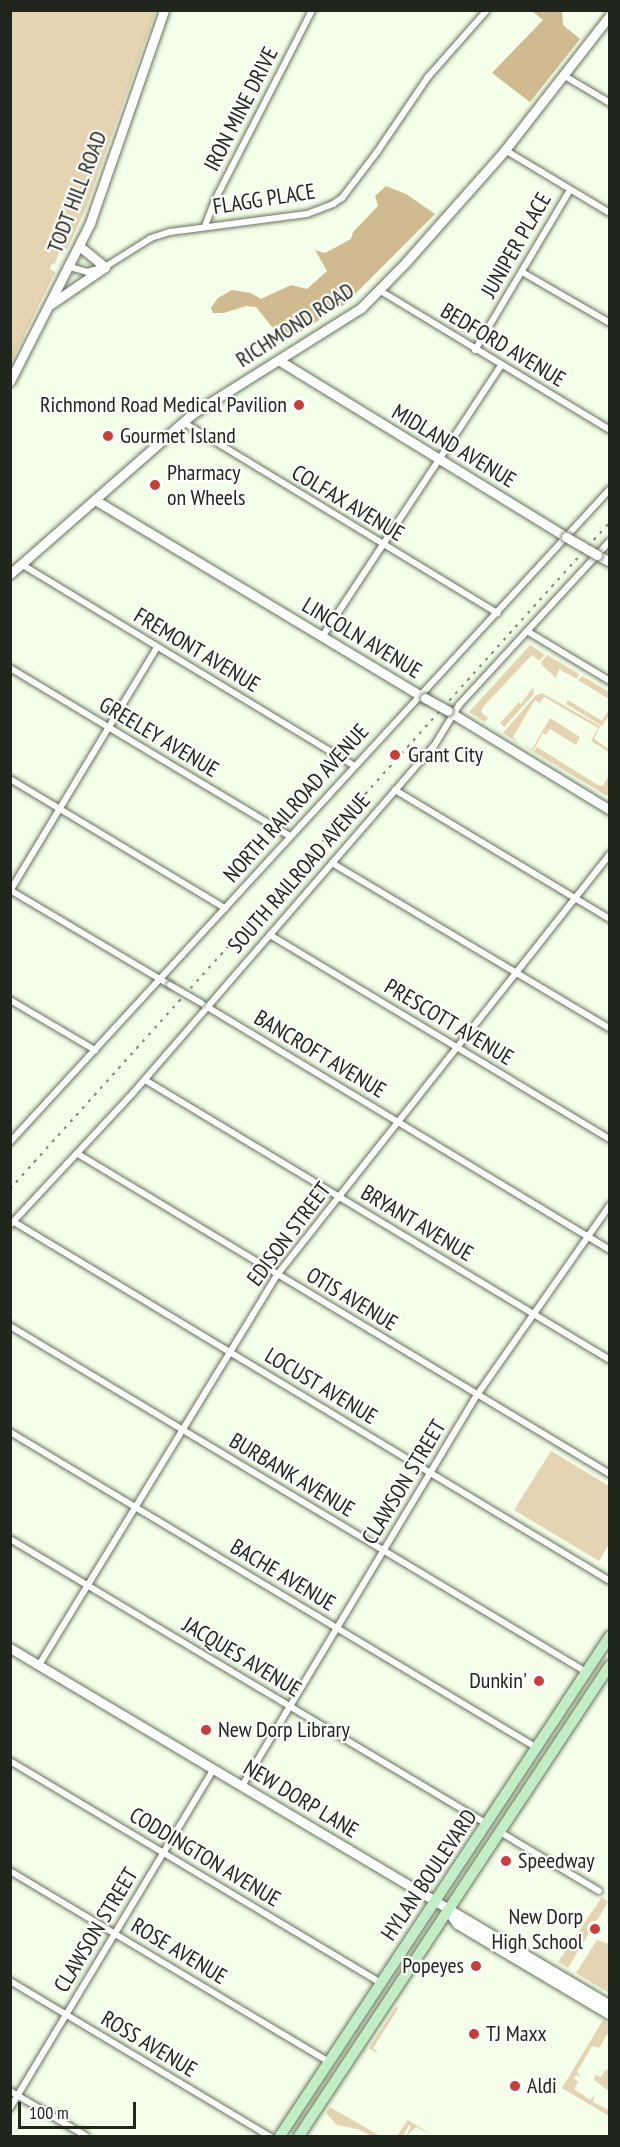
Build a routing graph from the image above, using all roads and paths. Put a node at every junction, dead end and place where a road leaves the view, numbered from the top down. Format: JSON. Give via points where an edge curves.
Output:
{"nodes":[{"id":1,"x":164,"y":10,"type":"edge"},
{"id":2,"x":312,"y":10,"type":"edge"},
{"id":3,"x":487,"y":10,"type":"edge"},
{"id":4,"x":609,"y":15,"type":"edge"},
{"id":5,"x":563,"y":75,"type":"junction"},
{"id":6,"x":609,"y":103,"type":"edge"},
{"id":7,"x":506,"y":150,"type":"junction"},
{"id":8,"x":570,"y":189,"type":"junction"},
{"id":9,"x":609,"y":213,"type":"edge"},
{"id":10,"x":205,"y":226,"type":"junction"},
{"id":11,"x":80,"y":247,"type":"junction"},
{"id":12,"x":70,"y":267,"type":"junction"},
{"id":13,"x":105,"y":267,"type":"junction"},
{"id":14,"x":522,"y":272,"type":"junction"},
{"id":15,"x":379,"y":290,"type":"junction"},
{"id":16,"x":50,"y":305,"type":"junction"},
{"id":17,"x":609,"y":323,"type":"edge"},
{"id":18,"x":475,"y":350,"type":"junction"},
{"id":19,"x":280,"y":361,"type":"junction"},
{"id":20,"x":501,"y":366,"type":"junction"},
{"id":21,"x":10,"y":381,"type":"edge"},
{"id":22,"x":183,"y":422,"type":"junction"},
{"id":23,"x":609,"y":430,"type":"edge"},
{"id":24,"x":439,"y":459,"type":"junction"},
{"id":25,"x":609,"y":489,"type":"edge"},
{"id":26,"x":95,"y":500,"type":"junction"},
{"id":27,"x":566,"y":537,"type":"junction"},
{"id":28,"x":609,"y":541,"type":"edge"},
{"id":29,"x":383,"y":545,"type":"junction"},
{"id":30,"x":597,"y":555,"type":"junction"},
{"id":31,"x":609,"y":562,"type":"edge"},
{"id":32,"x":21,"y":564,"type":"junction"},
{"id":33,"x":10,"y":574,"type":"edge"},
{"id":34,"x":497,"y":613,"type":"junction"},
{"id":35,"x":527,"y":631,"type":"junction"},
{"id":36,"x":322,"y":636,"type":"junction"},
{"id":37,"x":157,"y":647,"type":"junction"},
{"id":38,"x":10,"y":668,"type":"edge"},
{"id":39,"x":609,"y":681,"type":"edge"},
{"id":40,"x":422,"y":696,"type":"junction"},
{"id":41,"x":450,"y":713,"type":"junction"},
{"id":42,"x":108,"y":728,"type":"junction"},
{"id":43,"x":354,"y":766,"type":"junction"},
{"id":44,"x":10,"y":779,"type":"edge"},
{"id":45,"x":395,"y":790,"type":"junction"},
{"id":46,"x":60,"y":809,"type":"junction"},
{"id":47,"x":609,"y":810,"type":"edge"},
{"id":48,"x":290,"y":836,"type":"junction"},
{"id":49,"x":609,"y":854,"type":"edge"},
{"id":50,"x":332,"y":862,"type":"junction"},
{"id":51,"x":11,"y":890,"type":"edge"},
{"id":52,"x":574,"y":898,"type":"junction"},
{"id":53,"x":225,"y":908,"type":"junction"},
{"id":54,"x":609,"y":919,"type":"edge"},
{"id":55,"x":270,"y":934,"type":"junction"},
{"id":56,"x":515,"y":973,"type":"junction"},
{"id":57,"x":160,"y":979,"type":"junction"},
{"id":58,"x":10,"y":1000,"type":"edge"},
{"id":59,"x":204,"y":1005,"type":"junction"},
{"id":60,"x":609,"y":1029,"type":"edge"},
{"id":61,"x":456,"y":1048,"type":"junction"},
{"id":62,"x":95,"y":1050,"type":"junction"},
{"id":63,"x":144,"y":1080,"type":"junction"},
{"id":64,"x":398,"y":1122,"type":"junction"},
{"id":65,"x":609,"y":1139,"type":"edge"},
{"id":66,"x":10,"y":1142,"type":"edge"},
{"id":67,"x":78,"y":1154,"type":"junction"},
{"id":68,"x":339,"y":1197,"type":"junction"},
{"id":69,"x":609,"y":1205,"type":"edge"},
{"id":70,"x":12,"y":1224,"type":"edge"},
{"id":71,"x":587,"y":1236,"type":"junction"},
{"id":72,"x":609,"y":1250,"type":"edge"},
{"id":73,"x":276,"y":1275,"type":"junction"},
{"id":74,"x":533,"y":1314,"type":"junction"},
{"id":75,"x":10,"y":1326,"type":"edge"},
{"id":76,"x":228,"y":1352,"type":"junction"},
{"id":77,"x":609,"y":1360,"type":"edge"},
{"id":78,"x":477,"y":1395,"type":"junction"},
{"id":79,"x":181,"y":1430,"type":"junction"},
{"id":80,"x":10,"y":1432,"type":"edge"},
{"id":81,"x":431,"y":1473,"type":"junction"},
{"id":82,"x":609,"y":1474,"type":"edge"},
{"id":83,"x":135,"y":1507,"type":"junction"},
{"id":84,"x":10,"y":1539,"type":"edge"},
{"id":85,"x":384,"y":1551,"type":"junction"},
{"id":86,"x":609,"y":1581,"type":"edge"},
{"id":87,"x":88,"y":1585,"type":"junction"},
{"id":88,"x":337,"y":1629,"type":"junction"},
{"id":89,"x":609,"y":1636,"type":"edge"},
{"id":90,"x":10,"y":1648,"type":"edge"},
{"id":91,"x":39,"y":1665,"type":"junction"},
{"id":92,"x":609,"y":1665,"type":"edge"},
{"id":93,"x":586,"y":1672,"type":"junction"},
{"id":94,"x":599,"y":1680,"type":"junction"},
{"id":95,"x":290,"y":1706,"type":"junction"},
{"id":96,"x":538,"y":1748,"type":"junction"},
{"id":97,"x":10,"y":1761,"type":"edge"},
{"id":98,"x":213,"y":1770,"type":"junction"},
{"id":99,"x":242,"y":1786,"type":"junction"},
{"id":100,"x":487,"y":1824,"type":"junction"},
{"id":101,"x":500,"y":1832,"type":"junction"},
{"id":102,"x":164,"y":1853,"type":"junction"},
{"id":103,"x":10,"y":1871,"type":"edge"},
{"id":104,"x":599,"y":1891,"type":"dead end"},
{"id":105,"x":434,"y":1902,"type":"junction"},
{"id":106,"x":448,"y":1911,"type":"junction"},
{"id":107,"x":115,"y":1934,"type":"junction"},
{"id":108,"x":10,"y":1982,"type":"edge"},
{"id":109,"x":381,"y":1983,"type":"junction"},
{"id":110,"x":609,"y":2005,"type":"edge"},
{"id":111,"x":66,"y":2015,"type":"junction"},
{"id":112,"x":609,"y":2015,"type":"edge"},
{"id":113,"x":329,"y":2062,"type":"junction"},
{"id":114,"x":10,"y":2091,"type":"edge"},
{"id":115,"x":18,"y":2096,"type":"junction"},
{"id":116,"x":10,"y":2108,"type":"edge"},
{"id":117,"x":86,"y":2136,"type":"edge"},
{"id":118,"x":269,"y":2136,"type":"edge"},
{"id":119,"x":280,"y":2136,"type":"edge"},
{"id":120,"x":299,"y":2136,"type":"edge"}],
"edges":[{"from":1,"to":11,"type":"street","name":"TODT HILL ROAD"},
{"from":2,"to":10,"type":"street","name":"IRON MINE DRIVE"},
{"from":3,"to":10,"type":"street","name":"FLAGG PLACE","via":[[428,77],[342,198],[308,214]]},
{"from":4,"to":5,"type":"street","name":"RICHMOND ROAD"},
{"from":5,"to":6,"type":"street"},
{"from":5,"to":7,"type":"street","name":"RICHMOND ROAD"},
{"from":7,"to":8,"type":"street"},
{"from":7,"to":15,"type":"street","name":"RICHMOND ROAD"},
{"from":8,"to":9,"type":"street"},
{"from":8,"to":14,"type":"street","name":"JUNIPER PLACE"},
{"from":10,"to":13,"type":"street","name":"FLAGG PLACE","via":[[160,234]]},
{"from":11,"to":12,"type":"street","name":"TODT HILL ROAD"},
{"from":11,"to":13,"type":"street"},
{"from":12,"to":13,"type":"street","name":"FLAGG PLACE","via":[[87,272]]},
{"from":12,"to":16,"type":"street","name":"TODT HILL ROAD"},
{"from":13,"to":16,"type":"street"},
{"from":14,"to":17,"type":"street"},
{"from":14,"to":18,"type":"street","name":"JUNIPER PLACE"},
{"from":15,"to":18,"type":"street","name":"BEDFORD AVENUE"},
{"from":15,"to":19,"type":"street","name":"RICHMOND ROAD","via":[[353,315]]},
{"from":16,"to":21,"type":"street","name":"TODT HILL ROAD"},
{"from":18,"to":20,"type":"street","name":"BEDFORD AVENUE"},
{"from":19,"to":22,"type":"street","name":"RICHMOND ROAD"},
{"from":19,"to":24,"type":"street","name":"MIDLAND AVENUE"},
{"from":20,"to":23,"type":"street","name":"BEDFORD AVENUE"},
{"from":20,"to":24,"type":"street"},
{"from":22,"to":26,"type":"street","name":"RICHMOND ROAD"},
{"from":22,"to":29,"type":"street","name":"COLFAX AVENUE"},
{"from":24,"to":27,"type":"street","name":"MIDLAND AVENUE"},
{"from":24,"to":29,"type":"street"},
{"from":25,"to":27,"type":"street","name":"NORTH RAILROAD AVENUE"},
{"from":26,"to":32,"type":"street","name":"RICHMOND ROAD"},
{"from":26,"to":36,"type":"street","name":"LINCOLN AVENUE"},
{"from":27,"to":30,"type":"street","name":"MIDLAND AVENUE","bridge":true},
{"from":27,"to":34,"type":"street","name":"NORTH RAILROAD AVENUE"},
{"from":28,"to":30,"type":"street","name":"SOUTH RAILROAD AVENUE"},
{"from":29,"to":34,"type":"street","name":"COLFAX AVENUE"},
{"from":29,"to":36,"type":"street"},
{"from":30,"to":31,"type":"street","name":"MIDLAND AVENUE"},
{"from":30,"to":35,"type":"street","name":"SOUTH RAILROAD AVENUE"},
{"from":32,"to":33,"type":"street","name":"RICHMOND ROAD"},
{"from":32,"to":37,"type":"street","name":"FREMONT AVENUE"},
{"from":34,"to":40,"type":"street","name":"NORTH RAILROAD AVENUE"},
{"from":35,"to":39,"type":"street"},
{"from":35,"to":41,"type":"street","name":"SOUTH RAILROAD AVENUE"},
{"from":36,"to":40,"type":"street","name":"LINCOLN AVENUE"},
{"from":37,"to":42,"type":"street"},
{"from":37,"to":43,"type":"street","name":"FREMONT AVENUE"},
{"from":38,"to":42,"type":"street","name":"GREELEY AVENUE"},
{"from":40,"to":41,"type":"street","name":"LINCOLN AVENUE","bridge":true},
{"from":40,"to":43,"type":"street","name":"NORTH RAILROAD AVENUE"},
{"from":41,"to":45,"type":"street","name":"SOUTH RAILROAD AVENUE","via":[[434,746]]},
{"from":41,"to":47,"type":"street","name":"LINCOLN AVENUE"},
{"from":42,"to":46,"type":"street"},
{"from":42,"to":48,"type":"street","name":"GREELEY AVENUE"},
{"from":43,"to":48,"type":"street","name":"NORTH RAILROAD AVENUE"},
{"from":44,"to":46,"type":"street"},
{"from":45,"to":50,"type":"street","name":"SOUTH RAILROAD AVENUE"},
{"from":45,"to":52,"type":"street"},
{"from":46,"to":51,"type":"street"},
{"from":46,"to":53,"type":"street"},
{"from":48,"to":53,"type":"street","name":"NORTH RAILROAD AVENUE"},
{"from":49,"to":52,"type":"street","name":"EDISON STREET"},
{"from":50,"to":55,"type":"street","name":"SOUTH RAILROAD AVENUE"},
{"from":50,"to":56,"type":"street"},
{"from":51,"to":57,"type":"street","name":"BANCROFT AVENUE"},
{"from":52,"to":54,"type":"street"},
{"from":52,"to":56,"type":"street","name":"EDISON STREET"},
{"from":53,"to":57,"type":"street","name":"NORTH RAILROAD AVENUE"},
{"from":55,"to":59,"type":"street","name":"SOUTH RAILROAD AVENUE"},
{"from":55,"to":61,"type":"street","name":"PRESCOTT AVENUE"},
{"from":56,"to":60,"type":"street"},
{"from":56,"to":61,"type":"street","name":"EDISON STREET"},
{"from":57,"to":59,"type":"street","name":"BANCROFT AVENUE","bridge":true},
{"from":57,"to":62,"type":"street","name":"NORTH RAILROAD AVENUE"},
{"from":58,"to":62,"type":"street"},
{"from":59,"to":63,"type":"street","name":"SOUTH RAILROAD AVENUE"},
{"from":59,"to":64,"type":"street","name":"BANCROFT AVENUE"},
{"from":61,"to":64,"type":"street","name":"EDISON STREET"},
{"from":61,"to":65,"type":"street","name":"PRESCOTT AVENUE"},
{"from":62,"to":66,"type":"street","name":"NORTH RAILROAD AVENUE"},
{"from":63,"to":67,"type":"street","name":"SOUTH RAILROAD AVENUE"},
{"from":63,"to":68,"type":"street","name":"BRYANT AVENUE"},
{"from":64,"to":68,"type":"street","name":"EDISON STREET"},
{"from":64,"to":71,"type":"street","name":"BANCROFT AVENUE"},
{"from":67,"to":70,"type":"street","name":"SOUTH RAILROAD AVENUE"},
{"from":67,"to":73,"type":"street","name":"OTIS AVENUE"},
{"from":68,"to":73,"type":"street","name":"EDISON STREET"},
{"from":68,"to":74,"type":"street","name":"BRYANT AVENUE"},
{"from":69,"to":71,"type":"street","name":"CLAWSON STREET"},
{"from":70,"to":76,"type":"street","name":"LOCUST AVENUE"},
{"from":71,"to":72,"type":"street","name":"BANCROFT AVENUE"},
{"from":71,"to":74,"type":"street","name":"CLAWSON STREET"},
{"from":73,"to":76,"type":"street","name":"EDISON STREET"},
{"from":73,"to":78,"type":"street","name":"OTIS AVENUE"},
{"from":74,"to":77,"type":"street","name":"BRYANT AVENUE"},
{"from":74,"to":78,"type":"street","name":"CLAWSON STREET"},
{"from":75,"to":79,"type":"street","name":"BURBANK AVENUE"},
{"from":76,"to":79,"type":"street","name":"EDISON STREET"},
{"from":76,"to":81,"type":"street","name":"LOCUST AVENUE"},
{"from":78,"to":81,"type":"street","name":"CLAWSON STREET"},
{"from":78,"to":82,"type":"street","name":"OTIS AVENUE"},
{"from":79,"to":83,"type":"street","name":"EDISON STREET"},
{"from":79,"to":85,"type":"street","name":"BURBANK AVENUE"},
{"from":80,"to":83,"type":"street","name":"BACHE AVENUE"},
{"from":81,"to":85,"type":"street","name":"CLAWSON STREET"},
{"from":81,"to":86,"type":"street","name":"LOCUST AVENUE"},
{"from":83,"to":87,"type":"street","name":"EDISON STREET"},
{"from":83,"to":88,"type":"street","name":"BACHE AVENUE"},
{"from":84,"to":87,"type":"street","name":"JACQUES AVENUE"},
{"from":85,"to":88,"type":"street","name":"CLAWSON STREET"},
{"from":85,"to":93,"type":"street","name":"BURBANK AVENUE"},
{"from":87,"to":91,"type":"street","name":"EDISON STREET"},
{"from":87,"to":95,"type":"street","name":"JACQUES AVENUE"},
{"from":88,"to":95,"type":"street","name":"CLAWSON STREET"},
{"from":88,"to":96,"type":"street","name":"BACHE AVENUE"},
{"from":89,"to":93,"type":"main road","name":"HYLAN BOULEVARD"},
{"from":90,"to":91,"type":"street","name":"NEW DORP LANE"},
{"from":91,"to":98,"type":"street","name":"NEW DORP LANE"},
{"from":92,"to":94,"type":"main road","name":"HYLAN BOULEVARD"},
{"from":93,"to":94,"type":"main road"},
{"from":93,"to":96,"type":"main road","name":"HYLAN BOULEVARD"},
{"from":94,"to":101,"type":"main road","name":"HYLAN BOULEVARD"},
{"from":95,"to":99,"type":"street","name":"CLAWSON STREET"},
{"from":95,"to":100,"type":"street","name":"JACQUES AVENUE"},
{"from":96,"to":100,"type":"main road","name":"HYLAN BOULEVARD"},
{"from":97,"to":102,"type":"street","name":"CODDINGTON AVENUE"},
{"from":98,"to":99,"type":"street","name":"NEW DORP LANE"},
{"from":98,"to":102,"type":"street","name":"CLAWSON STREET"},
{"from":99,"to":105,"type":"street","name":"NEW DORP LANE"},
{"from":100,"to":105,"type":"main road","name":"HYLAN BOULEVARD"},
{"from":101,"to":104,"type":"street"},
{"from":101,"to":106,"type":"main road","name":"HYLAN BOULEVARD"},
{"from":102,"to":107,"type":"street","name":"CLAWSON STREET"},
{"from":102,"to":109,"type":"street","name":"CODDINGTON AVENUE"},
{"from":103,"to":107,"type":"street","name":"ROSE AVENUE"},
{"from":105,"to":106,"type":"street","name":"NEW DORP LANE"},
{"from":105,"to":109,"type":"main road","name":"HYLAN BOULEVARD"},
{"from":106,"to":110,"type":"street","name":"NEW DORP LANE"},
{"from":106,"to":112,"type":"street","name":"NEW DORP LANE","via":[[457,1924]]},
{"from":106,"to":120,"type":"main road","name":"HYLAN BOULEVARD"},
{"from":107,"to":111,"type":"street","name":"CLAWSON STREET"},
{"from":107,"to":113,"type":"street","name":"ROSE AVENUE"},
{"from":108,"to":111,"type":"street","name":"ROSS AVENUE"},
{"from":109,"to":113,"type":"main road","name":"HYLAN BOULEVARD"},
{"from":111,"to":115,"type":"street","name":"CLAWSON STREET"},
{"from":111,"to":118,"type":"street","name":"ROSS AVENUE"},
{"from":113,"to":119,"type":"main road","name":"HYLAN BOULEVARD"},
{"from":114,"to":115,"type":"street"},
{"from":115,"to":116,"type":"street","name":"CLAWSON STREET"},
{"from":115,"to":117,"type":"street"}]}
